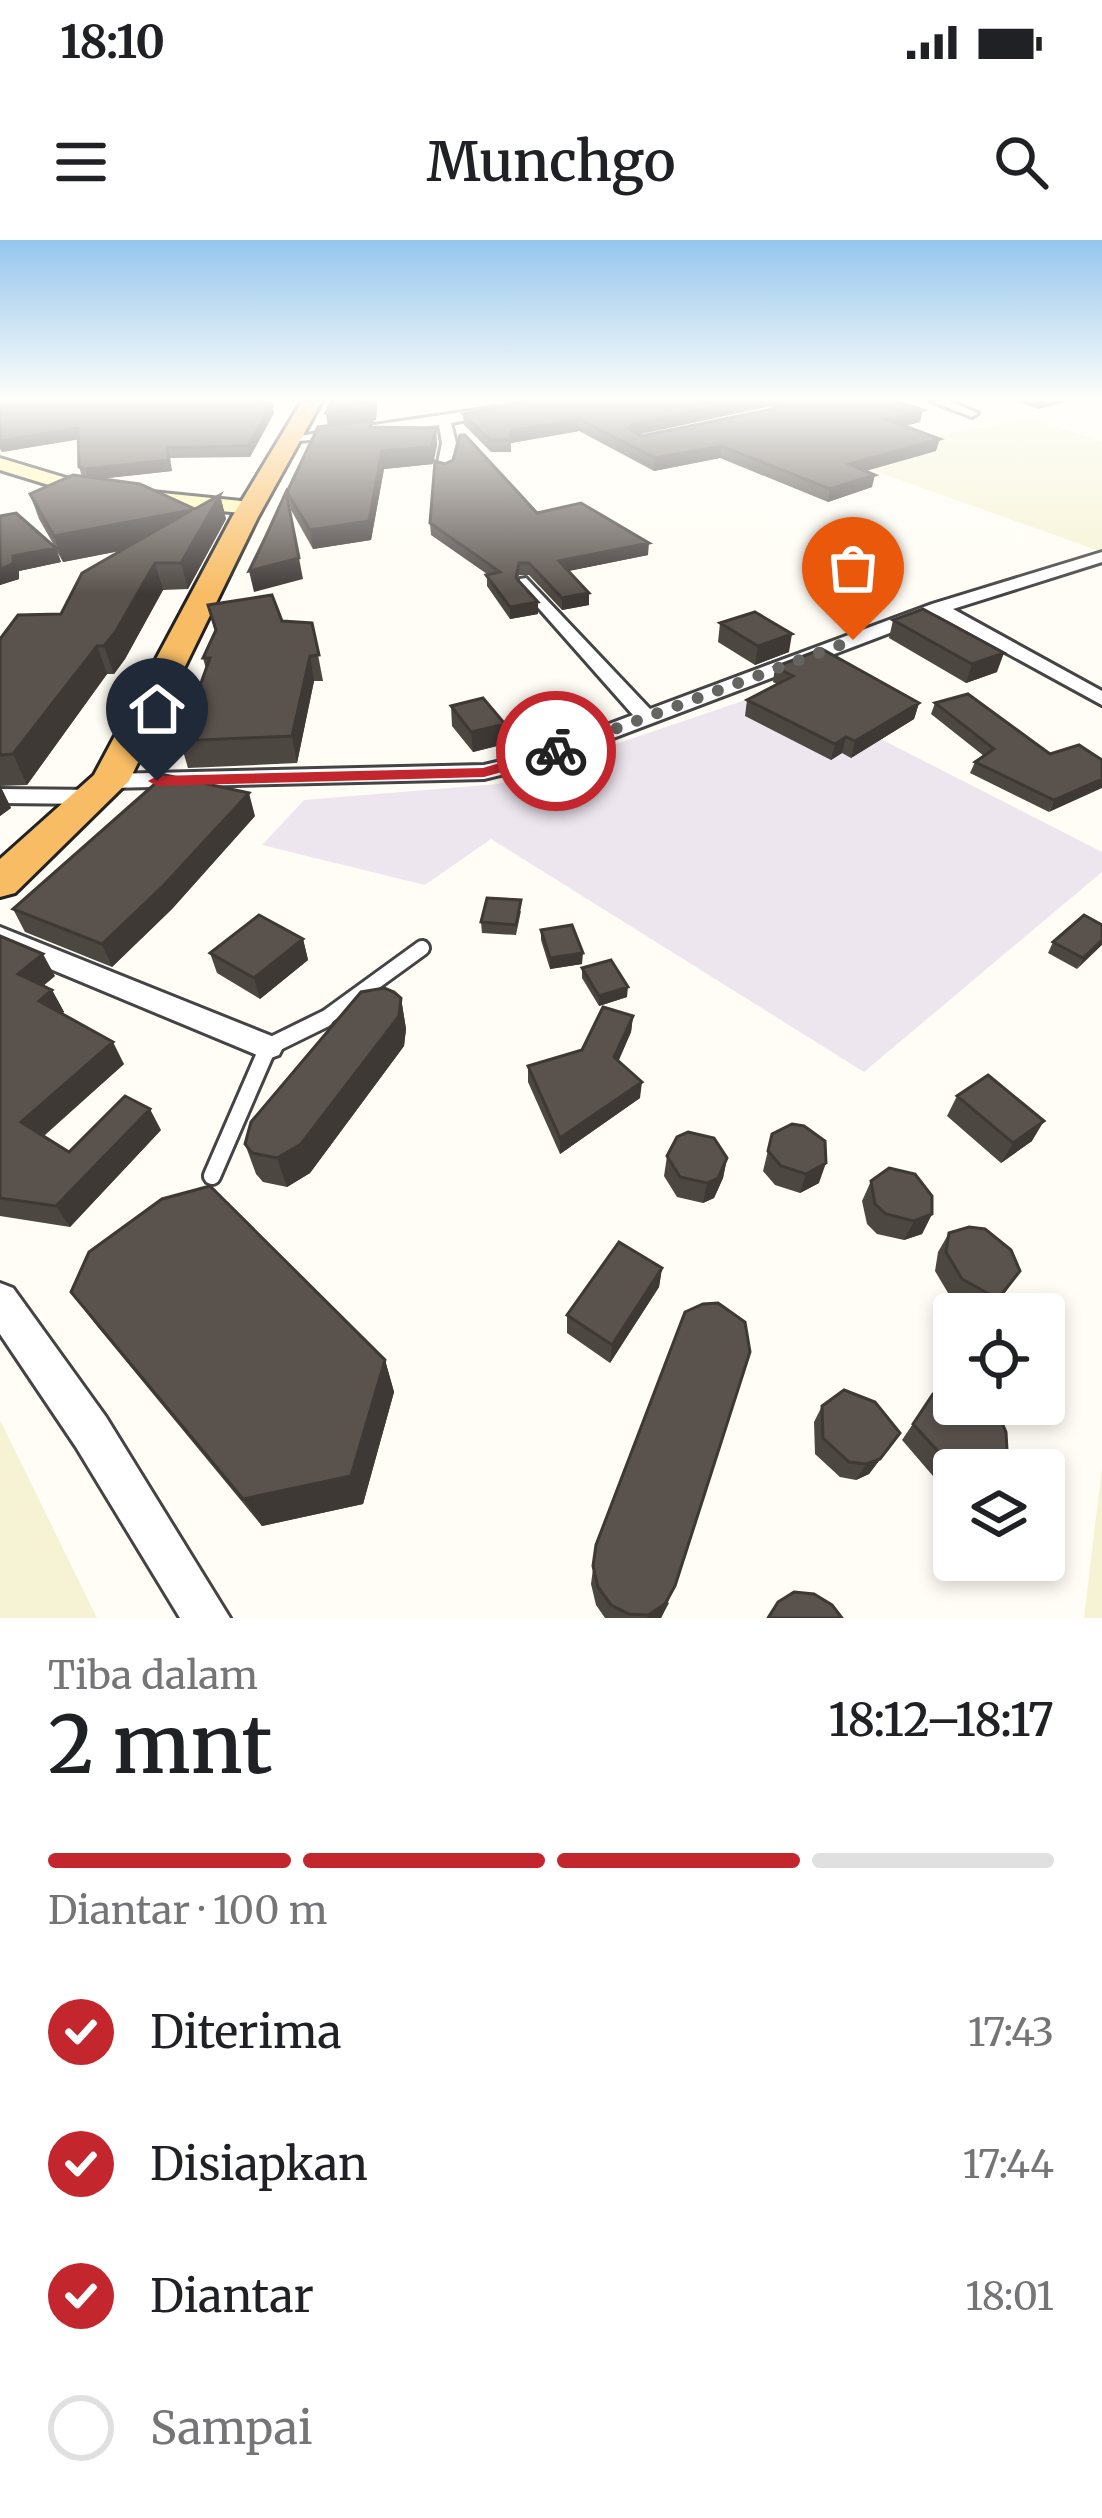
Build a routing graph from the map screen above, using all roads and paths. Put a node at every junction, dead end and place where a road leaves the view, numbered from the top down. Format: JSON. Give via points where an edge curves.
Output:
{"nodes":[{"id":1,"x":4,"y":465,"type":"edge"},
{"id":2,"x":276,"y":465,"type":"edge"},
{"id":3,"x":0,"y":475,"type":"edge"},
{"id":4,"x":248,"y":513,"type":"junction"},
{"id":5,"x":1102,"y":557,"type":"edge"},
{"id":6,"x":526,"y":583,"type":"edge"},
{"id":7,"x":938,"y":608,"type":"junction"},
{"id":8,"x":1102,"y":698,"type":"edge"},
{"id":9,"x":646,"y":717,"type":"junction"},
{"id":10,"x":103,"y":789,"type":"junction"},
{"id":11,"x":0,"y":796,"type":"edge"},
{"id":12,"x":0,"y":883,"type":"edge"},
{"id":13,"x":0,"y":937,"type":"edge"},
{"id":14,"x":422,"y":948,"type":"dead end"},
{"id":15,"x":268,"y":1047,"type":"junction"},
{"id":16,"x":212,"y":1176,"type":"dead end"},
{"id":17,"x":0,"y":1301,"type":"edge"},
{"id":18,"x":207,"y":1618,"type":"edge"}],
"edges":[{"from":1,"to":4,"type":"main road","via":[[91,492]]},
{"from":2,"to":4,"type":"highway"},
{"from":3,"to":4,"type":"main road","via":[[80,500]]},
{"from":4,"to":10,"type":"highway"},
{"from":5,"to":7,"type":"street"},
{"from":6,"to":9,"type":"street"},
{"from":7,"to":8,"type":"street"},
{"from":7,"to":9,"type":"street"},
{"from":9,"to":10,"type":"street","via":[[484,772]]},
{"from":10,"to":11,"type":"street"},
{"from":10,"to":12,"type":"highway"},
{"from":13,"to":15,"type":"street"},
{"from":14,"to":15,"type":"lane","via":[[338,1014]]},
{"from":15,"to":16,"type":"lane"},
{"from":17,"to":18,"type":"street"}]}
